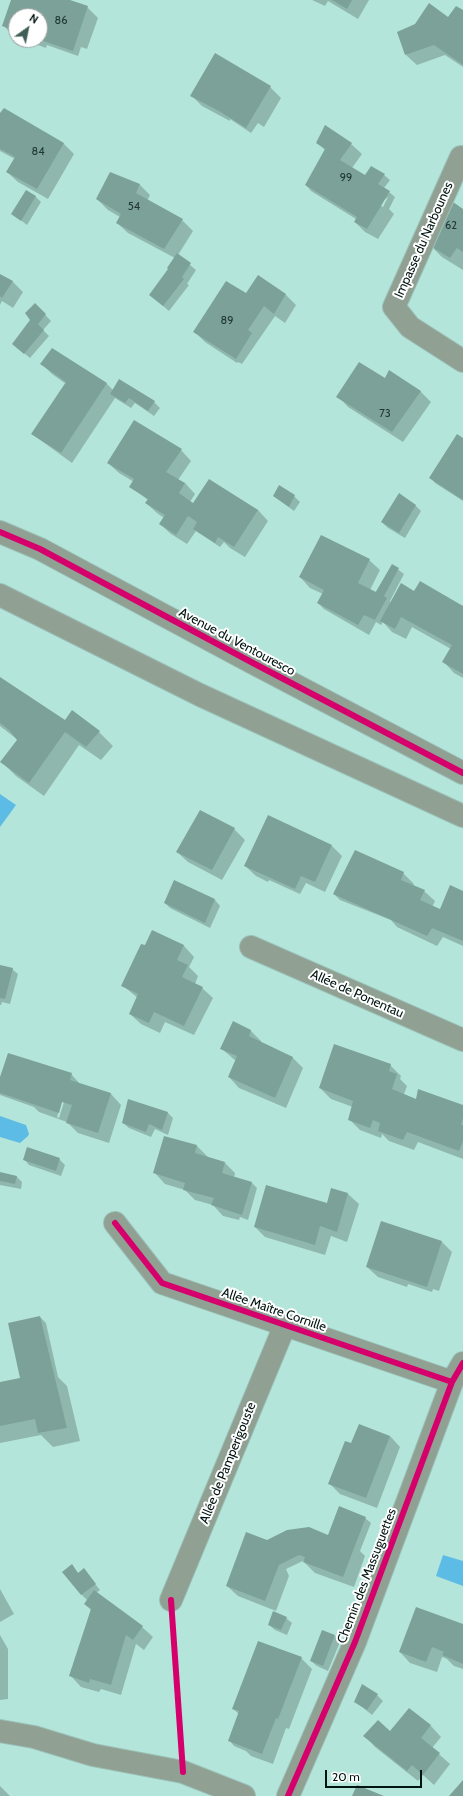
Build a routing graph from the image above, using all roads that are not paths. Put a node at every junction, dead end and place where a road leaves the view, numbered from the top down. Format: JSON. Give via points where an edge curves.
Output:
{"nodes":[{"id":1,"x":461,"y":157,"type":"dead end"},
{"id":2,"x":463,"y":361,"type":"edge"},
{"id":3,"x":0,"y":532,"type":"edge"},
{"id":4,"x":0,"y":595,"type":"edge"},
{"id":5,"x":463,"y":773,"type":"edge"},
{"id":6,"x":463,"y":816,"type":"edge"},
{"id":7,"x":252,"y":947,"type":"dead end"},
{"id":8,"x":463,"y":1040,"type":"edge"},
{"id":9,"x":115,"y":1223,"type":"dead end"},
{"id":10,"x":285,"y":1325,"type":"junction"},
{"id":11,"x":463,"y":1363,"type":"edge"},
{"id":12,"x":452,"y":1382,"type":"junction"},
{"id":13,"x":171,"y":1600,"type":"dead end"},
{"id":14,"x":0,"y":1731,"type":"edge"},
{"id":15,"x":244,"y":1796,"type":"edge"},
{"id":16,"x":288,"y":1796,"type":"edge"}],
"edges":[{"from":1,"to":2,"type":"street","name":"Impasse du Narbounes","via":[[394,307],[410,327]]},
{"from":3,"to":5,"type":"street","name":"Avenue du Ventouresco","via":[[40,549]]},
{"from":4,"to":6,"type":"street","via":[[200,695]]},
{"from":7,"to":8,"type":"street","name":"Allée de Ponentau"},
{"from":9,"to":10,"type":"street","name":"Allée Maître Cornille","via":[[162,1283]]},
{"from":10,"to":12,"type":"street","name":"Allée Maître Cornille"},
{"from":10,"to":13,"type":"street","name":"Allée de Pamperigouste"},
{"from":11,"to":12,"type":"street","name":"Chemin des Massuguettes"},
{"from":12,"to":16,"type":"street","name":"Chemin des Massuguettes","via":[[355,1642]]},
{"from":14,"to":15,"type":"street","via":[[34,1737],[93,1755],[183,1772]]}]}
